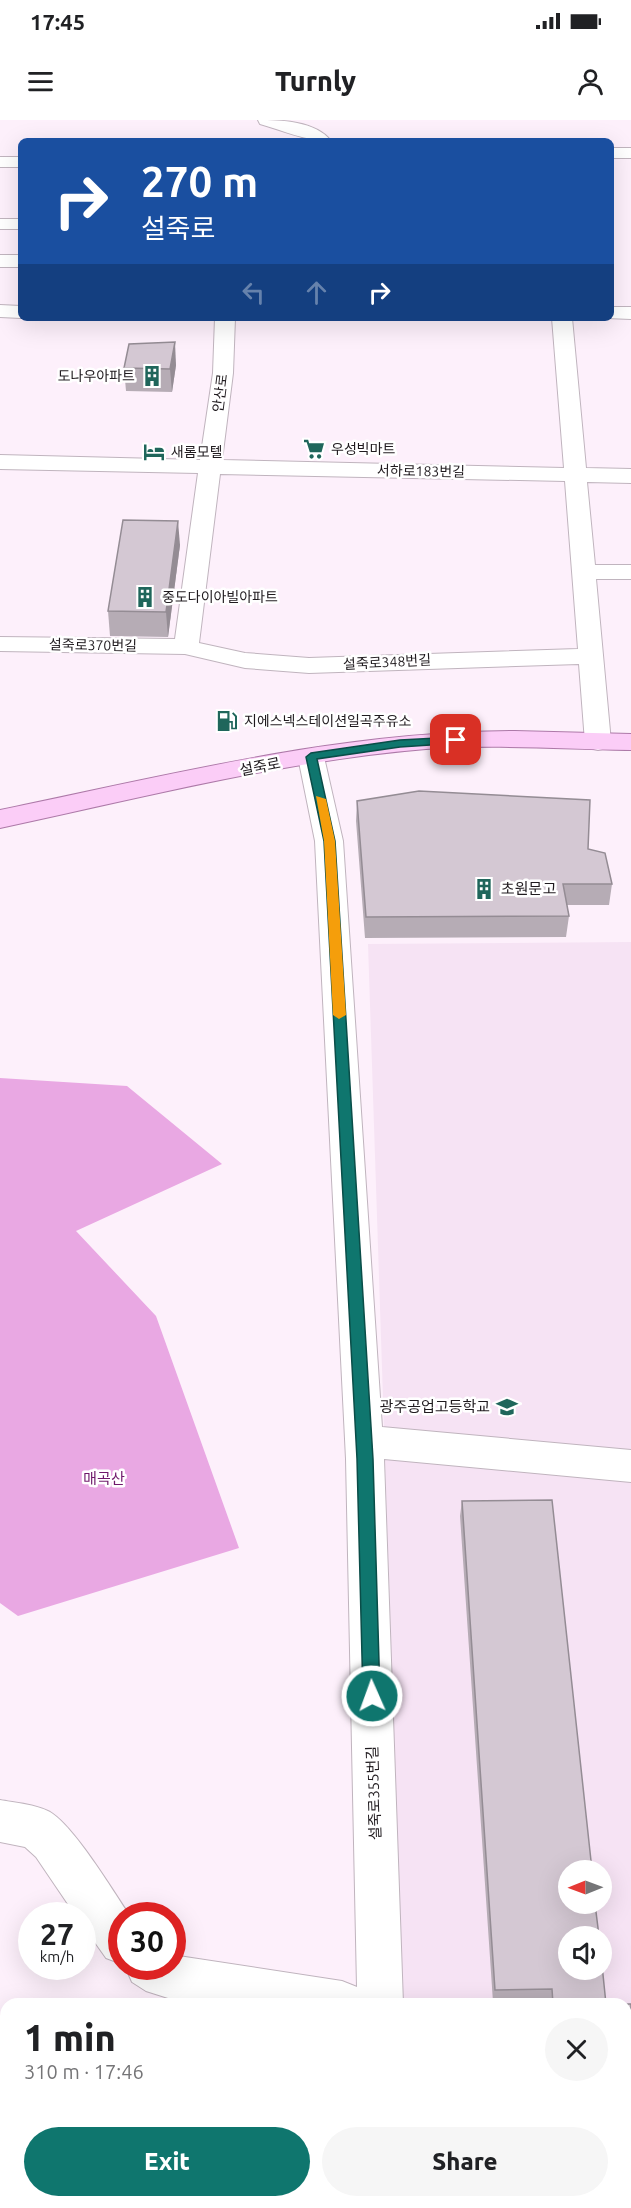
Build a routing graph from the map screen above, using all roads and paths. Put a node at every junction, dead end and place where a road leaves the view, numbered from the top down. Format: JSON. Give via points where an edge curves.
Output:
{"nodes":[{"id":1,"x":266,"y":120,"type":"edge"},
{"id":2,"x":317,"y":138,"type":"edge"},
{"id":3,"x":614,"y":153,"type":"edge"},
{"id":4,"x":631,"y":154,"type":"edge"},
{"id":5,"x":0,"y":162,"type":"edge"},
{"id":6,"x":18,"y":162,"type":"edge"},
{"id":7,"x":0,"y":224,"type":"edge"},
{"id":8,"x":18,"y":224,"type":"edge"},
{"id":9,"x":0,"y":261,"type":"edge"},
{"id":10,"x":18,"y":261,"type":"edge"},
{"id":11,"x":0,"y":311,"type":"edge"},
{"id":12,"x":18,"y":312,"type":"edge"},
{"id":13,"x":614,"y":313,"type":"edge"},
{"id":14,"x":631,"y":313,"type":"edge"},
{"id":15,"x":225,"y":321,"type":"edge"},
{"id":16,"x":562,"y":321,"type":"edge"},
{"id":17,"x":0,"y":462,"type":"edge"},
{"id":18,"x":211,"y":468,"type":"junction"},
{"id":19,"x":576,"y":474,"type":"junction"},
{"id":20,"x":631,"y":476,"type":"edge"},
{"id":21,"x":584,"y":572,"type":"junction"},
{"id":22,"x":631,"y":572,"type":"edge"},
{"id":23,"x":0,"y":644,"type":"edge"},
{"id":24,"x":186,"y":646,"type":"junction"},
{"id":25,"x":591,"y":656,"type":"junction"},
{"id":26,"x":598,"y":742,"type":"junction"},
{"id":27,"x":631,"y":742,"type":"edge"},
{"id":28,"x":311,"y":757,"type":"junction"},
{"id":29,"x":0,"y":819,"type":"edge"},
{"id":30,"x":364,"y":1441,"type":"junction"},
{"id":31,"x":631,"y":1466,"type":"edge"},
{"id":32,"x":0,"y":1821,"type":"edge"},
{"id":33,"x":108,"y":1922,"type":"edge"},
{"id":34,"x":183,"y":1980,"type":"edge"},
{"id":35,"x":300,"y":1998,"type":"edge"},
{"id":36,"x":380,"y":1998,"type":"edge"}],
"edges":[{"from":1,"to":2,"type":"street"},
{"from":3,"to":4,"type":"street"},
{"from":5,"to":6,"type":"street"},
{"from":7,"to":8,"type":"street"},
{"from":9,"to":10,"type":"street"},
{"from":11,"to":12,"type":"street"},
{"from":13,"to":14,"type":"street"},
{"from":15,"to":18,"type":"street","name":"안산로"},
{"from":16,"to":19,"type":"street"},
{"from":17,"to":18,"type":"street","name":"서하로183번길"},
{"from":18,"to":19,"type":"street","name":"서하로183번길"},
{"from":18,"to":24,"type":"street"},
{"from":19,"to":20,"type":"street","name":"서하로183번길"},
{"from":19,"to":21,"type":"street"},
{"from":21,"to":22,"type":"street"},
{"from":21,"to":25,"type":"street"},
{"from":23,"to":24,"type":"street","name":"설죽로370번길"},
{"from":24,"to":25,"type":"street","name":"설죽로348번길","via":[[242,661],[356,666],[515,656]]},
{"from":25,"to":26,"type":"street"},
{"from":26,"to":27,"type":"main road","name":"설죽로"},
{"from":26,"to":28,"type":"main road","name":"설죽로","via":[[438,741]]},
{"from":28,"to":29,"type":"main road","name":"설죽로"},
{"from":28,"to":30,"type":"street","name":"설죽로355번길","via":[[329,841]]},
{"from":30,"to":31,"type":"street"},
{"from":30,"to":36,"type":"street","name":"설죽로355번길"},
{"from":32,"to":33,"type":"street","via":[[36,1828],[51,1842]]},
{"from":34,"to":35,"type":"street"}]}
